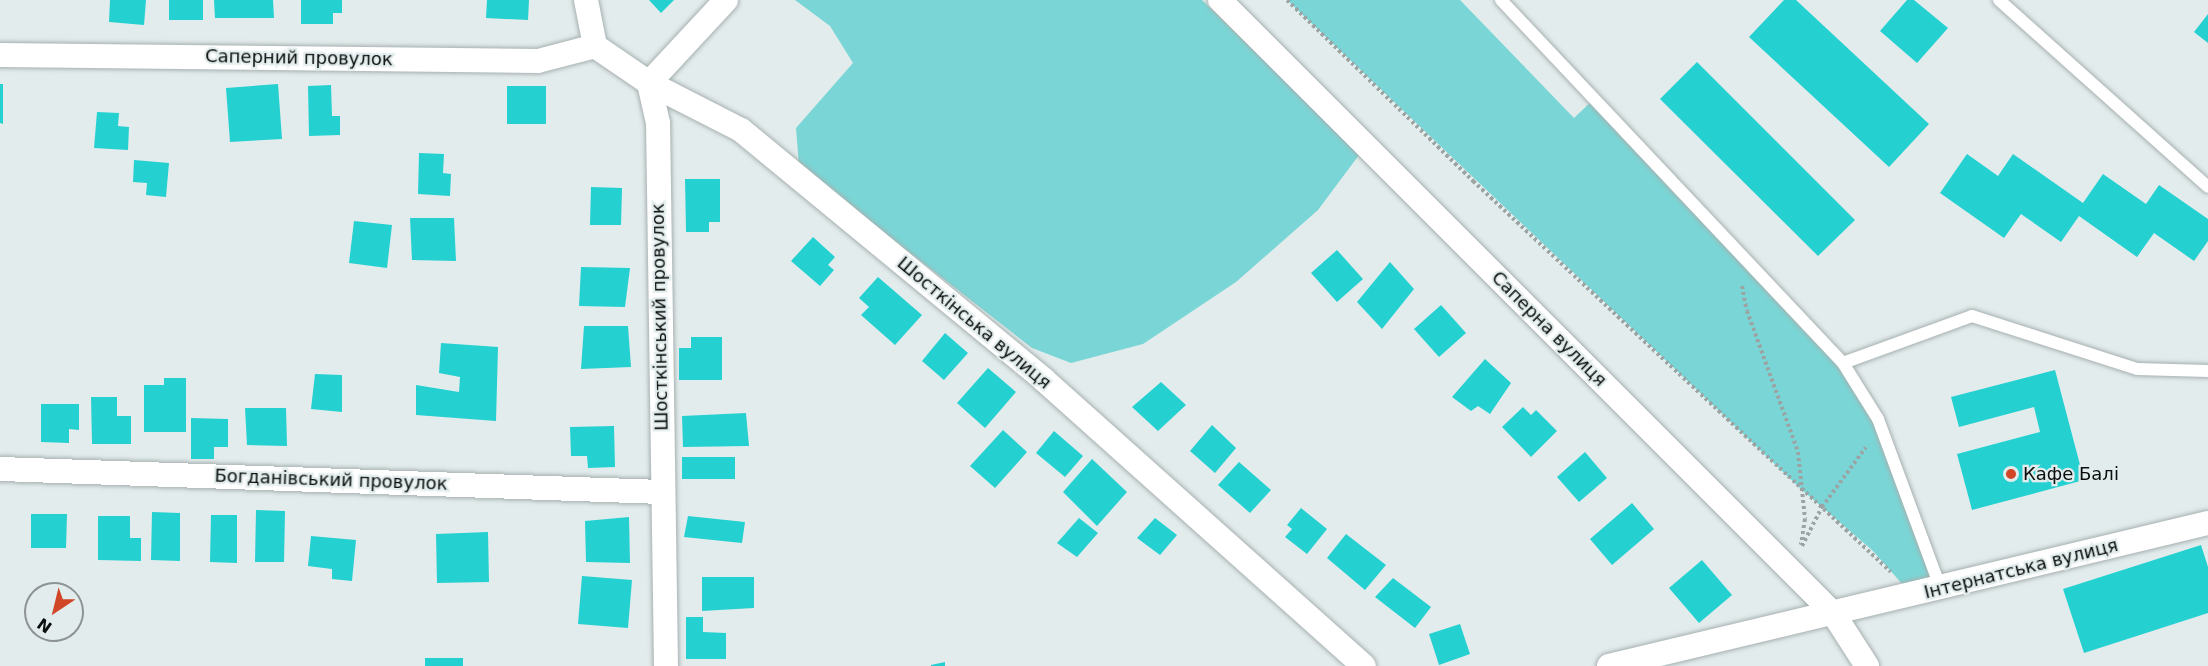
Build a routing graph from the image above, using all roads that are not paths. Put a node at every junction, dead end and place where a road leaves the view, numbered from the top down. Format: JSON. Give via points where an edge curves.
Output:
{"nodes":[{"id":1,"x":586,"y":0,"type":"edge"},
{"id":2,"x":726,"y":0,"type":"edge"},
{"id":3,"x":1220,"y":0,"type":"edge"},
{"id":4,"x":1501,"y":0,"type":"edge"},
{"id":5,"x":1999,"y":0,"type":"edge"},
{"id":6,"x":595,"y":46,"type":"junction"},
{"id":7,"x":0,"y":55,"type":"edge"},
{"id":8,"x":649,"y":83,"type":"junction"},
{"id":9,"x":2208,"y":187,"type":"edge"},
{"id":10,"x":1843,"y":363,"type":"junction"},
{"id":11,"x":2208,"y":371,"type":"edge"},
{"id":12,"x":0,"y":469,"type":"edge"},
{"id":13,"x":662,"y":492,"type":"junction"},
{"id":14,"x":2208,"y":523,"type":"edge"},
{"id":15,"x":1941,"y":588,"type":"junction"},
{"id":16,"x":1833,"y":613,"type":"junction"},
{"id":17,"x":666,"y":666,"type":"edge"},
{"id":18,"x":1364,"y":666,"type":"edge"},
{"id":19,"x":1609,"y":666,"type":"edge"},
{"id":20,"x":1867,"y":666,"type":"edge"}],
"edges":[{"from":1,"to":6,"type":"street"},
{"from":2,"to":8,"type":"street"},
{"from":3,"to":16,"type":"street","name":"Саперна вулиця"},
{"from":4,"to":10,"type":"lane"},
{"from":5,"to":9,"type":"lane"},
{"from":6,"to":7,"type":"street","name":"Саперний провулок","via":[[538,62]]},
{"from":6,"to":8,"type":"street","name":"Шосткінська вулиця"},
{"from":8,"to":13,"type":"street","name":"Шосткінський провулок","via":[[658,123]]},
{"from":8,"to":18,"type":"street","name":"Шосткінська вулиця","via":[[741,130],[1044,380]]},
{"from":10,"to":11,"type":"lane","via":[[1972,316],[2138,369]]},
{"from":10,"to":15,"type":"lane","via":[[1881,427]]},
{"from":12,"to":13,"type":"street","name":"Богданівський провулок"},
{"from":13,"to":17,"type":"street","name":"Шосткінський провулок"},
{"from":14,"to":15,"type":"street","name":"Інтернатська вулиця"},
{"from":15,"to":16,"type":"street","name":"Інтернатська вулиця"},
{"from":16,"to":19,"type":"street","name":"Інтернатська вулиця"},
{"from":16,"to":20,"type":"street","name":"Саперна вулиця"}]}
